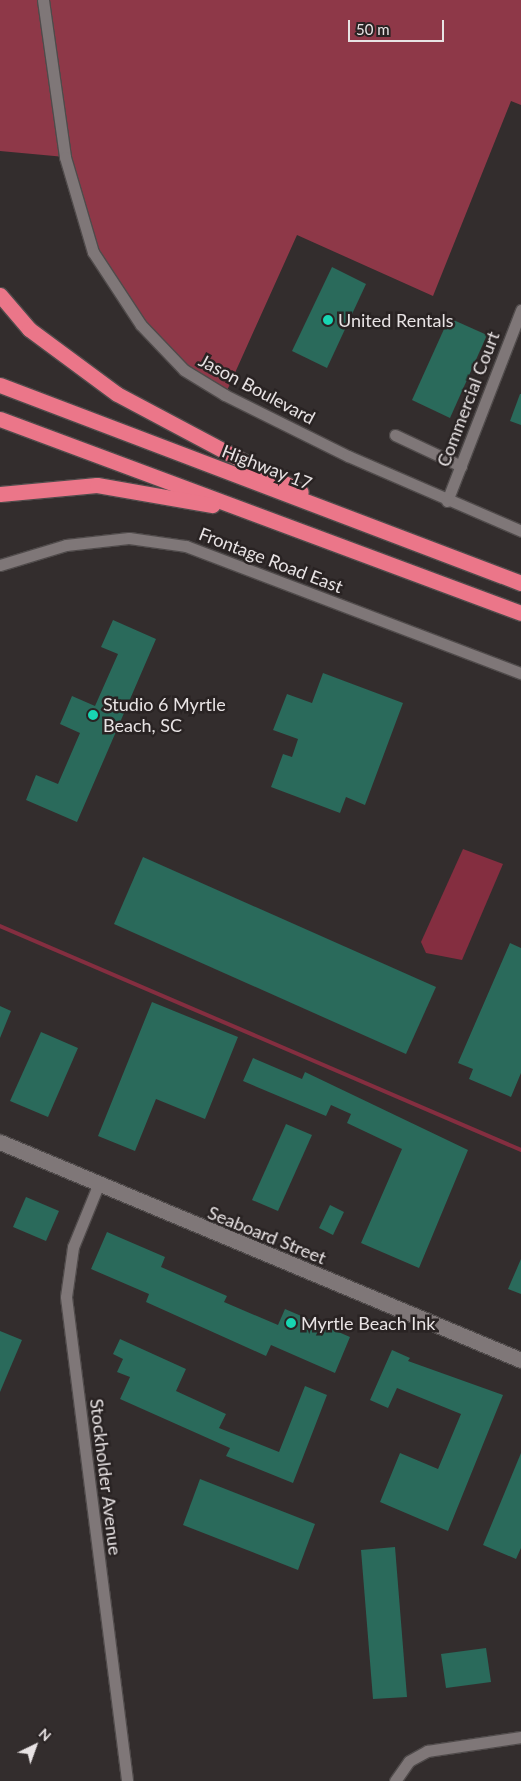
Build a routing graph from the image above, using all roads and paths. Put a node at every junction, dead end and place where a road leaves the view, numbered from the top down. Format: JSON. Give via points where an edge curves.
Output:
{"nodes":[{"id":1,"x":43,"y":0,"type":"edge"},
{"id":2,"x":0,"y":295,"type":"edge"},
{"id":3,"x":521,"y":310,"type":"edge"},
{"id":4,"x":0,"y":386,"type":"edge"},
{"id":5,"x":0,"y":419,"type":"edge"},
{"id":6,"x":395,"y":435,"type":"dead end"},
{"id":7,"x":461,"y":466,"type":"junction"},
{"id":8,"x":0,"y":494,"type":"edge"},
{"id":9,"x":448,"y":501,"type":"junction"},
{"id":10,"x":248,"y":511,"type":"junction"},
{"id":11,"x":342,"y":515,"type":"junction"},
{"id":12,"x":521,"y":531,"type":"edge"},
{"id":13,"x":0,"y":565,"type":"edge"},
{"id":14,"x":521,"y":583,"type":"edge"},
{"id":15,"x":521,"y":613,"type":"edge"},
{"id":16,"x":521,"y":673,"type":"edge"},
{"id":17,"x":0,"y":1142,"type":"edge"},
{"id":18,"x":99,"y":1183,"type":"junction"},
{"id":19,"x":521,"y":1360,"type":"edge"},
{"id":20,"x":521,"y":1737,"type":"edge"},
{"id":21,"x":127,"y":1781,"type":"edge"},
{"id":22,"x":395,"y":1781,"type":"edge"}],
"edges":[{"from":1,"to":9,"type":"street","name":"Jason Boulevard","via":[[65,157],[90,242],[141,326],[184,370],[225,395]]},
{"from":2,"to":11,"type":"highway","via":[[29,329],[116,394]]},
{"from":3,"to":7,"type":"street","name":"Commercial Court"},
{"from":4,"to":11,"type":"highway","name":"Highway 17"},
{"from":5,"to":10,"type":"highway"},
{"from":6,"to":7,"type":"street"},
{"from":7,"to":9,"type":"street","name":"Commercial Court"},
{"from":8,"to":10,"type":"highway","via":[[96,485]]},
{"from":9,"to":12,"type":"street","name":"Jason Boulevard"},
{"from":10,"to":15,"type":"highway"},
{"from":11,"to":14,"type":"highway","name":"Highway 17"},
{"from":13,"to":16,"type":"street","name":"Frontage Road East","via":[[66,545],[129,538],[186,546]]},
{"from":17,"to":18,"type":"street","name":"Seaboard Street"},
{"from":18,"to":19,"type":"street","name":"Seaboard Street"},
{"from":18,"to":21,"type":"street","name":"Stockholder Avenue","via":[[72,1247],[66,1297]]},
{"from":20,"to":22,"type":"street","via":[[427,1751],[409,1760]]}]}
